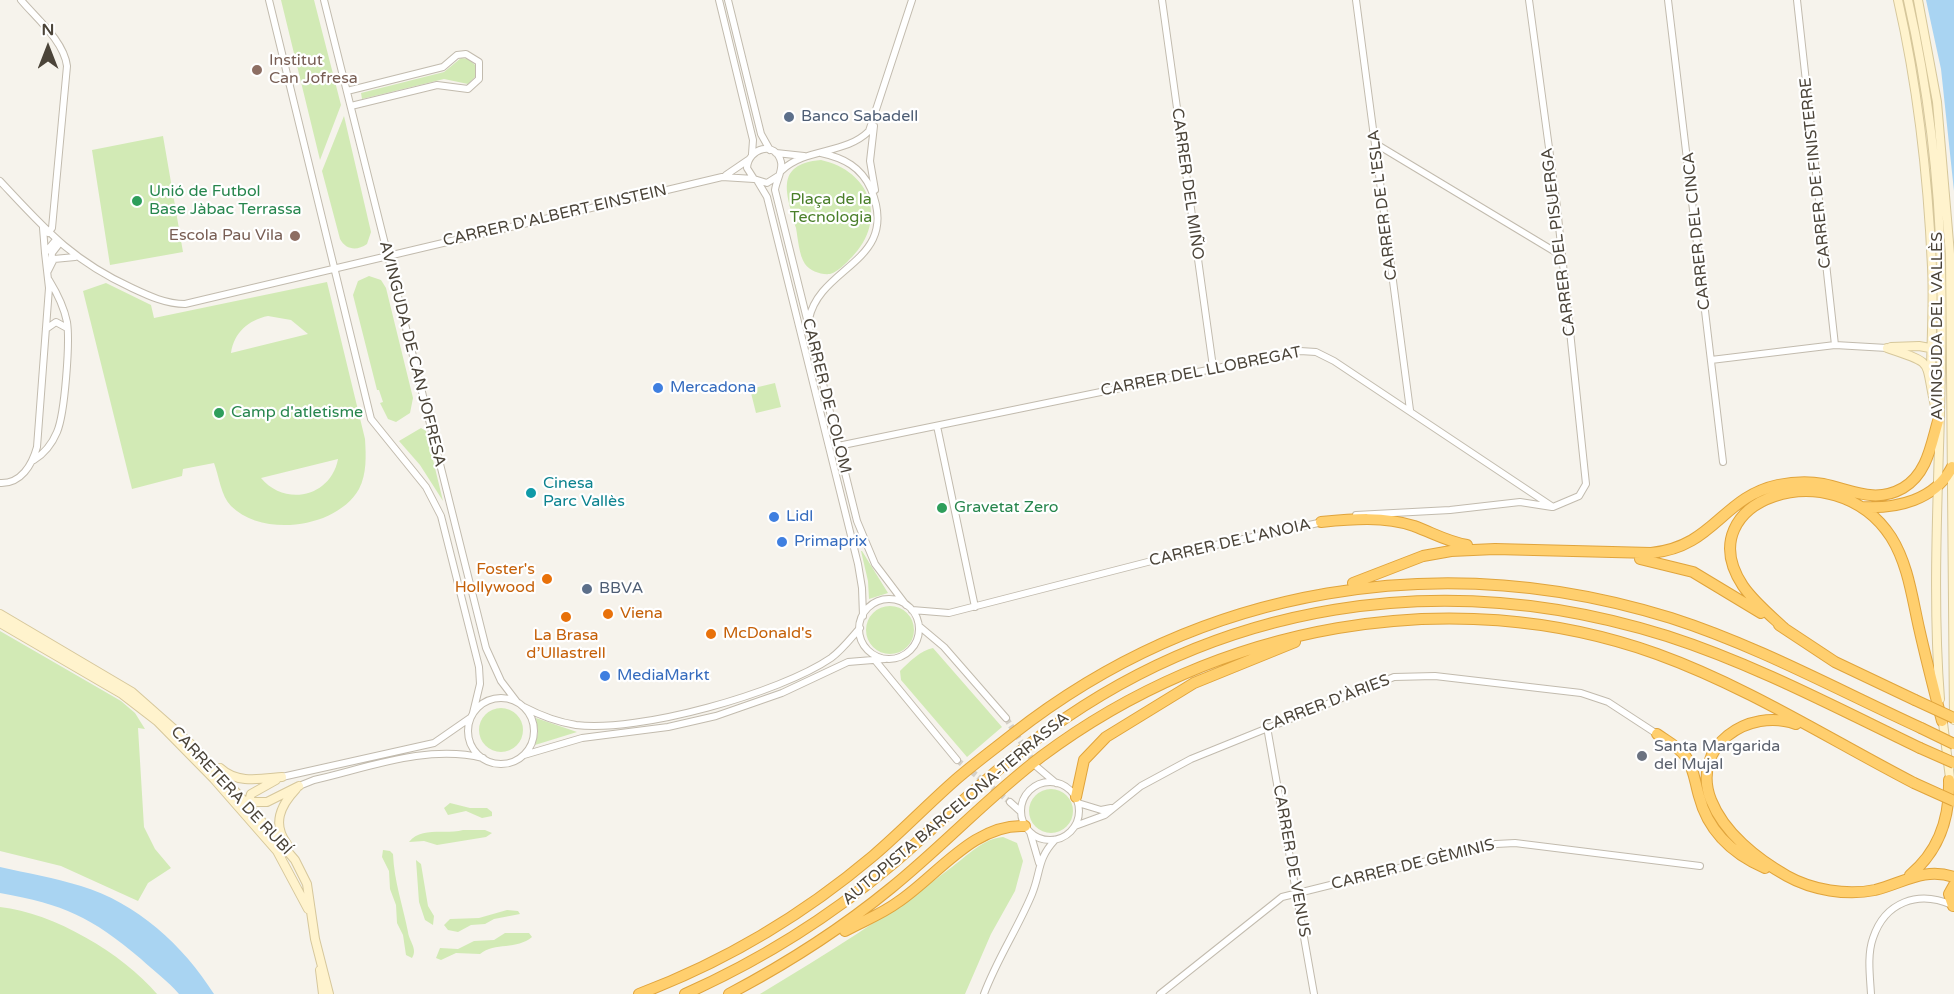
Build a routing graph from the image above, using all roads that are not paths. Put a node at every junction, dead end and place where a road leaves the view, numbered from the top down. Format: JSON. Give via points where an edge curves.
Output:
{"nodes":[{"id":1,"x":21,"y":0,"type":"edge"},
{"id":2,"x":269,"y":0,"type":"edge"},
{"id":3,"x":324,"y":0,"type":"edge"},
{"id":4,"x":719,"y":0,"type":"edge"},
{"id":5,"x":728,"y":0,"type":"edge"},
{"id":6,"x":912,"y":0,"type":"edge"},
{"id":7,"x":1162,"y":0,"type":"edge"},
{"id":8,"x":1356,"y":0,"type":"edge"},
{"id":9,"x":1529,"y":0,"type":"edge"},
{"id":10,"x":1668,"y":0,"type":"edge"},
{"id":11,"x":1797,"y":0,"type":"edge"},
{"id":12,"x":1898,"y":0,"type":"edge"},
{"id":13,"x":1908,"y":0,"type":"edge"},
{"id":14,"x":1918,"y":0,"type":"edge"},
{"id":15,"x":347,"y":91,"type":"junction"},
{"id":16,"x":351,"y":106,"type":"junction"},
{"id":17,"x":874,"y":120,"type":"junction"},
{"id":18,"x":1376,"y":144,"type":"junction"},
{"id":19,"x":773,"y":152,"type":"junction"},
{"id":20,"x":820,"y":153,"type":"junction"},
{"id":21,"x":807,"y":156,"type":"junction"},
{"id":22,"x":750,"y":157,"type":"junction"},
{"id":23,"x":779,"y":174,"type":"junction"},
{"id":24,"x":722,"y":177,"type":"junction"},
{"id":25,"x":756,"y":180,"type":"junction"},
{"id":26,"x":0,"y":181,"type":"edge"},
{"id":27,"x":875,"y":200,"type":"junction"},
{"id":28,"x":45,"y":230,"type":"junction"},
{"id":29,"x":57,"y":242,"type":"junction"},
{"id":30,"x":45,"y":253,"type":"junction"},
{"id":31,"x":388,"y":256,"type":"junction"},
{"id":32,"x":1562,"y":256,"type":"junction"},
{"id":33,"x":75,"y":257,"type":"junction"},
{"id":34,"x":51,"y":263,"type":"junction"},
{"id":35,"x":336,"y":269,"type":"junction"},
{"id":36,"x":48,"y":274,"type":"junction"},
{"id":37,"x":808,"y":322,"type":"junction"},
{"id":38,"x":68,"y":328,"type":"junction"},
{"id":39,"x":46,"y":329,"type":"junction"},
{"id":40,"x":1834,"y":345,"type":"junction"},
{"id":41,"x":1928,"y":347,"type":"junction"},
{"id":42,"x":1887,"y":348,"type":"junction"},
{"id":43,"x":1940,"y":352,"type":"junction"},
{"id":44,"x":1917,"y":357,"type":"junction"},
{"id":45,"x":1711,"y":360,"type":"junction"},
{"id":46,"x":1213,"y":367,"type":"junction"},
{"id":47,"x":1931,"y":377,"type":"junction"},
{"id":48,"x":1951,"y":379,"type":"junction"},
{"id":49,"x":1410,"y":410,"type":"junction"},
{"id":50,"x":1938,"y":421,"type":"junction"},
{"id":51,"x":937,"y":426,"type":"junction"},
{"id":52,"x":838,"y":446,"type":"junction"},
{"id":53,"x":34,"y":460,"type":"junction"},
{"id":54,"x":1723,"y":462,"type":"dead end"},
{"id":55,"x":1952,"y":467,"type":"junction"},
{"id":56,"x":0,"y":483,"type":"edge"},
{"id":57,"x":1937,"y":488,"type":"junction"},
{"id":58,"x":1553,"y":507,"type":"junction"},
{"id":59,"x":1862,"y":507,"type":"junction"},
{"id":60,"x":1321,"y":522,"type":"junction"},
{"id":61,"x":1495,"y":549,"type":"junction"},
{"id":62,"x":1592,"y":552,"type":"junction"},
{"id":63,"x":1327,"y":592,"type":"junction"},
{"id":64,"x":906,"y":605,"type":"junction"},
{"id":65,"x":975,"y":607,"type":"junction"},
{"id":66,"x":912,"y":610,"type":"junction"},
{"id":67,"x":0,"y":614,"type":"edge"},
{"id":68,"x":863,"y":616,"type":"junction"},
{"id":69,"x":1446,"y":618,"type":"junction"},
{"id":70,"x":0,"y":623,"type":"edge"},
{"id":71,"x":919,"y":626,"type":"junction"},
{"id":72,"x":860,"y":628,"type":"junction"},
{"id":73,"x":1784,"y":628,"type":"junction"},
{"id":74,"x":869,"y":651,"type":"junction"},
{"id":75,"x":885,"y":659,"type":"junction"},
{"id":76,"x":875,"y":660,"type":"junction"},
{"id":77,"x":852,"y":661,"type":"junction"},
{"id":78,"x":881,"y":666,"type":"junction"},
{"id":79,"x":517,"y":702,"type":"junction"},
{"id":80,"x":524,"y":707,"type":"junction"},
{"id":81,"x":472,"y":716,"type":"junction"},
{"id":82,"x":1006,"y":718,"type":"tunnel mouth"},
{"id":83,"x":1954,"y":719,"type":"edge"},
{"id":84,"x":1942,"y":721,"type":"junction"},
{"id":85,"x":160,"y":725,"type":"junction"},
{"id":86,"x":1267,"y":727,"type":"junction"},
{"id":87,"x":1814,"y":730,"type":"junction"},
{"id":88,"x":1657,"y":734,"type":"joint"},
{"id":89,"x":1954,"y":744,"type":"edge"},
{"id":90,"x":524,"y":755,"type":"junction"},
{"id":91,"x":483,"y":759,"type":"junction"},
{"id":92,"x":957,"y":760,"type":"tunnel mouth"},
{"id":93,"x":1954,"y":764,"type":"edge"},
{"id":94,"x":1037,"y":767,"type":"tunnel mouth"},
{"id":95,"x":282,"y":777,"type":"junction"},
{"id":96,"x":214,"y":779,"type":"junction"},
{"id":97,"x":1949,"y":780,"type":"junction"},
{"id":98,"x":1057,"y":783,"type":"junction"},
{"id":99,"x":299,"y":786,"type":"junction"},
{"id":100,"x":1954,"y":799,"type":"edge"},
{"id":101,"x":1077,"y":800,"type":"junction"},
{"id":102,"x":1010,"y":802,"type":"tunnel mouth"},
{"id":103,"x":246,"y":803,"type":"junction"},
{"id":104,"x":1111,"y":808,"type":"junction"},
{"id":105,"x":1021,"y":812,"type":"junction"},
{"id":106,"x":1075,"y":826,"type":"junction"},
{"id":107,"x":258,"y":828,"type":"junction"},
{"id":108,"x":1027,"y":828,"type":"junction"},
{"id":109,"x":1055,"y":840,"type":"junction"},
{"id":110,"x":295,"y":860,"type":"junction"},
{"id":111,"x":1039,"y":863,"type":"junction"},
{"id":112,"x":1700,"y":866,"type":"dead end"},
{"id":113,"x":1788,"y":877,"type":"junction"},
{"id":114,"x":1954,"y":877,"type":"edge"},
{"id":115,"x":1905,"y":879,"type":"junction"},
{"id":116,"x":1954,"y":885,"type":"edge"},
{"id":117,"x":1296,"y":893,"type":"junction"},
{"id":118,"x":1954,"y":906,"type":"edge"},
{"id":119,"x":309,"y":912,"type":"junction"},
{"id":120,"x":321,"y":967,"type":"junction"},
{"id":121,"x":759,"y":978,"type":"junction"},
{"id":122,"x":322,"y":994,"type":"edge"},
{"id":123,"x":329,"y":994,"type":"edge"},
{"id":124,"x":639,"y":994,"type":"edge"},
{"id":125,"x":685,"y":994,"type":"edge"},
{"id":126,"x":729,"y":994,"type":"edge"},
{"id":127,"x":984,"y":994,"type":"edge"},
{"id":128,"x":1160,"y":994,"type":"edge"},
{"id":129,"x":1314,"y":994,"type":"edge"},
{"id":130,"x":1870,"y":994,"type":"edge"}],
"edges":[{"from":1,"to":28,"type":"street","via":[[66,60],[52,228]]},
{"from":2,"to":35,"type":"street","name":"AVINGUDA DE CAN JOFRESA"},
{"from":3,"to":15,"type":"street","name":"AVINGUDA DE CAN JOFRESA"},
{"from":4,"to":22,"type":"street","via":[[753,140]]},
{"from":5,"to":19,"type":"street","via":[[761,134]]},
{"from":6,"to":17,"type":"street"},
{"from":7,"to":46,"type":"street","name":"CARRER DEL MIÑO"},
{"from":8,"to":18,"type":"street","name":"CARRER DE L'ESLA"},
{"from":9,"to":32,"type":"street","name":"CARRER DEL PISUERGA"},
{"from":10,"to":45,"type":"street","name":"CARRER DEL CINCA"},
{"from":11,"to":40,"type":"street","name":"CARRER DE FINISTERRE"},
{"from":12,"to":41,"type":"main road","via":[[1927,176],[1932,268]]},
{"from":13,"to":43,"type":"main road","name":"AVINGUDA DEL VALLÈS","via":[[1923,76],[1935,176],[1941,264]]},
{"from":14,"to":48,"type":"main road","name":"AVINGUDA DEL VALLÈS","via":[[1937,102],[1944,173],[1950,254]]},
{"from":15,"to":16,"type":"street","name":"AVINGUDA DE CAN JOFRESA"},
{"from":15,"to":16,"type":"street","via":[[443,67],[457,55],[466,54],[479,62],[479,79],[468,89],[437,85]]},
{"from":16,"to":31,"type":"street","name":"AVINGUDA DE CAN JOFRESA"},
{"from":17,"to":20,"type":"street","via":[[869,131],[856,142]]},
{"from":17,"to":27,"type":"street","via":[[870,161]]},
{"from":18,"to":32,"type":"street"},
{"from":18,"to":49,"type":"street","name":"CARRER DE L'ESLA"},
{"from":19,"to":21,"type":"street"},
{"from":19,"to":22,"type":"street","via":[[758,150]]},
{"from":19,"to":23,"type":"street","via":[[781,164]]},
{"from":20,"to":21,"type":"street"},
{"from":20,"to":27,"type":"street","via":[[855,166]]},
{"from":21,"to":23,"type":"street"},
{"from":22,"to":24,"type":"street","name":"CARRER D'ALBERT EINSTEIN"},
{"from":22,"to":25,"type":"street","via":[[747,168]]},
{"from":23,"to":25,"type":"street","via":[[770,182]]},
{"from":23,"to":37,"type":"street","name":"CARRER DE COLOM","via":[[775,190]]},
{"from":24,"to":25,"type":"street","name":"CARRER D'ALBERT EINSTEIN"},
{"from":24,"to":31,"type":"street","name":"CARRER D'ALBERT EINSTEIN"},
{"from":25,"to":68,"type":"street","name":"CARRER DE COLOM","via":[[767,197],[840,491],[861,580]]},
{"from":26,"to":28,"type":"street","name":"CARRER D'ALBERT EINSTEIN"},
{"from":27,"to":37,"type":"street","via":[[876,223],[871,243],[862,257],[822,290]]},
{"from":28,"to":29,"type":"street","name":"CARRER D'ALBERT EINSTEIN"},
{"from":28,"to":30,"type":"street"},
{"from":29,"to":30,"type":"street"},
{"from":29,"to":33,"type":"street","name":"CARRER D'ALBERT EINSTEIN"},
{"from":29,"to":34,"type":"street"},
{"from":30,"to":36,"type":"street"},
{"from":31,"to":35,"type":"street","name":"CARRER D'ALBERT EINSTEIN"},
{"from":31,"to":79,"type":"street","name":"AVINGUDA DE CAN JOFRESA","via":[[486,648],[501,681]]},
{"from":32,"to":58,"type":"street","name":"CARRER DEL PISUERGA","via":[[1586,484],[1579,496]]},
{"from":33,"to":34,"type":"street","via":[[60,257]]},
{"from":33,"to":35,"type":"street","name":"CARRER D'ALBERT EINSTEIN","via":[[123,284],[177,304]]},
{"from":34,"to":36,"type":"street"},
{"from":35,"to":81,"type":"street","name":"AVINGUDA DE CAN JOFRESA","via":[[371,419],[426,487],[443,523],[479,667],[480,684]]},
{"from":36,"to":38,"type":"street"},
{"from":36,"to":39,"type":"street"},
{"from":37,"to":52,"type":"street","name":"CARRER DE COLOM"},
{"from":38,"to":39,"type":"street","via":[[56,322]]},
{"from":38,"to":53,"type":"street","via":[[58,430],[49,447]]},
{"from":39,"to":53,"type":"street"},
{"from":40,"to":42,"type":"street"},
{"from":40,"to":45,"type":"street"},
{"from":41,"to":42,"type":"main road"},
{"from":41,"to":43,"type":"main road"},
{"from":41,"to":44,"type":"main road"},
{"from":41,"to":47,"type":"main road"},
{"from":42,"to":44,"type":"main road"},
{"from":43,"to":48,"type":"main road"},
{"from":43,"to":50,"type":"main road","name":"AVINGUDA DEL VALLÈS"},
{"from":44,"to":47,"type":"main road","via":[[1925,363]]},
{"from":45,"to":54,"type":"street","name":"CARRER DEL CINCA"},
{"from":46,"to":49,"type":"street","name":"CARRER DEL LLOBREGAT","via":[[1300,351],[1316,352]]},
{"from":46,"to":51,"type":"street","name":"CARRER DEL LLOBREGAT"},
{"from":47,"to":50,"type":"main road"},
{"from":48,"to":55,"type":"main road","name":"AVINGUDA DEL VALLÈS"},
{"from":49,"to":58,"type":"street","name":"CARRER DEL LLOBREGAT"},
{"from":50,"to":57,"type":"main road","name":"AVINGUDA DEL VALLÈS"},
{"from":50,"to":62,"type":"highway","via":[[1922,471],[1896,492],[1874,496],[1808,482],[1774,486],[1740,501],[1710,530],[1682,547],[1651,553]]},
{"from":51,"to":52,"type":"street","name":"CARRER DEL LLOBREGAT"},
{"from":51,"to":65,"type":"street"},
{"from":52,"to":64,"type":"street","name":"CARRER DE COLOM","via":[[865,543],[881,573]]},
{"from":53,"to":56,"type":"street","via":[[17,479]]},
{"from":55,"to":57,"type":"highway"},
{"from":55,"to":83,"type":"main road","name":"AVINGUDA DEL VALLÈS"},
{"from":57,"to":59,"type":"highway","via":[[1894,506]]},
{"from":57,"to":84,"type":"main road","name":"AVINGUDA DEL VALLÈS","via":[[1937,643]]},
{"from":58,"to":60,"type":"street","name":"CARRER DE L'ANOIA","via":[[1520,502],[1352,515]]},
{"from":59,"to":73,"type":"highway","via":[[1825,493],[1791,492],[1761,500],[1742,518],[1732,544],[1737,574],[1758,603]]},
{"from":59,"to":84,"type":"highway","via":[[1884,528],[1901,558]]},
{"from":60,"to":61,"type":"highway","via":[[1399,522],[1453,543]]},
{"from":60,"to":65,"type":"street","name":"CARRER DE L'ANOIA","via":[[1206,547]]},
{"from":61,"to":62,"type":"highway"},
{"from":61,"to":63,"type":"highway","via":[[1436,552]]},
{"from":62,"to":73,"type":"highway","via":[[1649,560],[1693,573]]},
{"from":63,"to":89,"type":"highway","name":"AUTOPISTA BARCELONA-TERRASSA","bridge":true,"via":[[1393,584],[1475,583],[1597,599],[1673,619],[1743,645]]},
{"from":63,"to":124,"type":"highway","name":"AUTOPISTA BARCELONA-TERRASSA","via":[[1192,630],[1090,680],[970,768],[874,856],[794,916],[705,966]]},
{"from":64,"to":66,"type":"street"},
{"from":64,"to":68,"type":"street","via":[[892,600],[878,602]]},
{"from":65,"to":66,"type":"street","name":"CARRER DE L'ANOIA","via":[[941,614]]},
{"from":66,"to":71,"type":"street"},
{"from":67,"to":85,"type":"main road","name":"CARRETERA DE RUBÍ","via":[[123,685]]},
{"from":68,"to":72,"type":"street"},
{"from":69,"to":87,"type":"highway","via":[[1544,625],[1630,645],[1730,685]]},
{"from":69,"to":101,"type":"highway","via":[[1318,636],[1243,661],[1194,683],[1099,744],[1080,767]]},
{"from":69,"to":121,"type":"highway","via":[[1371,622],[1284,639],[1203,666],[1154,688],[1105,714],[1044,755],[854,917]]},
{"from":70,"to":85,"type":"main road","name":"CARRETERA DE RUBÍ","via":[[122,694]]},
{"from":71,"to":75,"type":"street","via":[[912,648],[903,656]]},
{"from":71,"to":82,"type":"street","via":[[944,646]]},
{"from":72,"to":74,"type":"street"},
{"from":72,"to":80,"type":"street","via":[[836,654],[818,666],[739,698],[689,712],[614,725],[582,725],[546,718]]},
{"from":73,"to":83,"type":"highway","bridge":true,"via":[[1854,672]]},
{"from":74,"to":75,"type":"street"},
{"from":74,"to":76,"type":"street"},
{"from":75,"to":76,"type":"street"},
{"from":76,"to":77,"type":"street"},
{"from":76,"to":78,"type":"street"},
{"from":77,"to":78,"type":"street"},
{"from":77,"to":90,"type":"street","via":[[782,693],[716,716],[567,741]]},
{"from":78,"to":92,"type":"street"},
{"from":79,"to":80,"type":"street"},
{"from":79,"to":81,"type":"street","via":[[488,701]]},
{"from":80,"to":90,"type":"street","via":[[531,716],[534,736]]},
{"from":81,"to":91,"type":"street","via":[[470,741]]},
{"from":81,"to":95,"type":"street","via":[[434,743]]},
{"from":84,"to":97,"type":"main road","name":"AVINGUDA DEL VALLÈS"},
{"from":85,"to":95,"type":"main road","via":[[184,731],[227,775],[246,779]]},
{"from":85,"to":96,"type":"main road","name":"CARRETERA DE RUBÍ"},
{"from":85,"to":103,"type":"main road","name":"CARRETERA DE RUBÍ","via":[[183,736]]},
{"from":86,"to":88,"type":"street","name":"CARRER D'ÀRIES","via":[[1394,677],[1410,676],[1581,693],[1608,702]]},
{"from":86,"to":104,"type":"street","name":"CARRER D'ÀRIES","via":[[1177,765]]},
{"from":86,"to":117,"type":"street","name":"CARRER DE VENUS"},
{"from":87,"to":100,"type":"highway","bridge":true,"via":[[1914,783]]},
{"from":87,"to":113,"type":"highway","via":[[1779,719],[1753,721],[1725,737],[1707,768],[1710,798],[1723,822],[1746,848]]},
{"from":88,"to":113,"type":"highway","via":[[1686,756],[1702,808],[1730,847],[1743,858]]},
{"from":90,"to":91,"type":"street","via":[[501,764]]},
{"from":91,"to":99,"type":"street","via":[[421,755]]},
{"from":93,"to":125,"type":"highway","name":"AUTOPISTA BARCELONA-TERRASSA","bridge":true,"via":[[1738,662],[1670,637],[1578,613],[1526,604],[1427,600],[1311,614],[1200,647],[1101,695],[1029,745],[846,901],[762,956]]},
{"from":94,"to":98,"type":"street"},
{"from":95,"to":103,"type":"main road","via":[[256,790]]},
{"from":96,"to":103,"type":"main road"},
{"from":96,"to":107,"type":"main road","name":"CARRETERA DE RUBÍ"},
{"from":97,"to":100,"type":"main road","name":"AVINGUDA DEL VALLÈS"},
{"from":97,"to":115,"type":"highway","via":[[1948,808],[1938,839],[1928,857]]},
{"from":98,"to":101,"type":"street","via":[[1068,788]]},
{"from":98,"to":105,"type":"street","via":[[1048,782],[1032,789]]},
{"from":99,"to":103,"type":"main road","via":[[267,802]]},
{"from":99,"to":110,"type":"main road","via":[[283,805],[278,820]]},
{"from":101,"to":104,"type":"street","via":[[1101,810]]},
{"from":101,"to":106,"type":"street"},
{"from":102,"to":105,"type":"street"},
{"from":103,"to":107,"type":"main road"},
{"from":103,"to":110,"type":"main road","name":"CARRETERA DE RUBÍ"},
{"from":104,"to":106,"type":"street","name":"CARRER D'ÀRIES","via":[[1105,815]]},
{"from":105,"to":108,"type":"street"},
{"from":106,"to":109,"type":"street"},
{"from":107,"to":119,"type":"main road","name":"CARRETERA DE RUBÍ","via":[[287,865]]},
{"from":108,"to":109,"type":"street","via":[[1037,837]]},
{"from":108,"to":111,"type":"street"},
{"from":108,"to":121,"type":"highway","via":[[1003,826],[992,831],[897,903],[781,972]]},
{"from":109,"to":111,"type":"street"},
{"from":110,"to":119,"type":"main road","name":"CARRETERA DE RUBÍ","via":[[310,895]]},
{"from":111,"to":127,"type":"street","via":[[1032,893]]},
{"from":112,"to":117,"type":"street","name":"CARRER DE GÈMINIS","via":[[1506,843]]},
{"from":113,"to":115,"type":"highway","via":[[1838,892],[1874,890]]},
{"from":114,"to":115,"type":"highway","via":[[1931,873]]},
{"from":116,"to":118,"type":"highway","via":[[1949,894]]},
{"from":117,"to":128,"type":"street","name":"CARRER DE GÈMINIS","via":[[1282,897],[1257,915]]},
{"from":117,"to":129,"type":"street","name":"CARRER DE VENUS"},
{"from":118,"to":130,"type":"street","via":[[1932,897],[1915,898],[1890,908],[1873,938]]},
{"from":119,"to":120,"type":"main road","name":"CARRETERA DE RUBÍ"},
{"from":120,"to":122,"type":"main road","name":"CARRETERA DE RUBÍ"},
{"from":120,"to":123,"type":"main road","name":"CARRETERA DE RUBÍ"},
{"from":121,"to":126,"type":"highway"}]}
